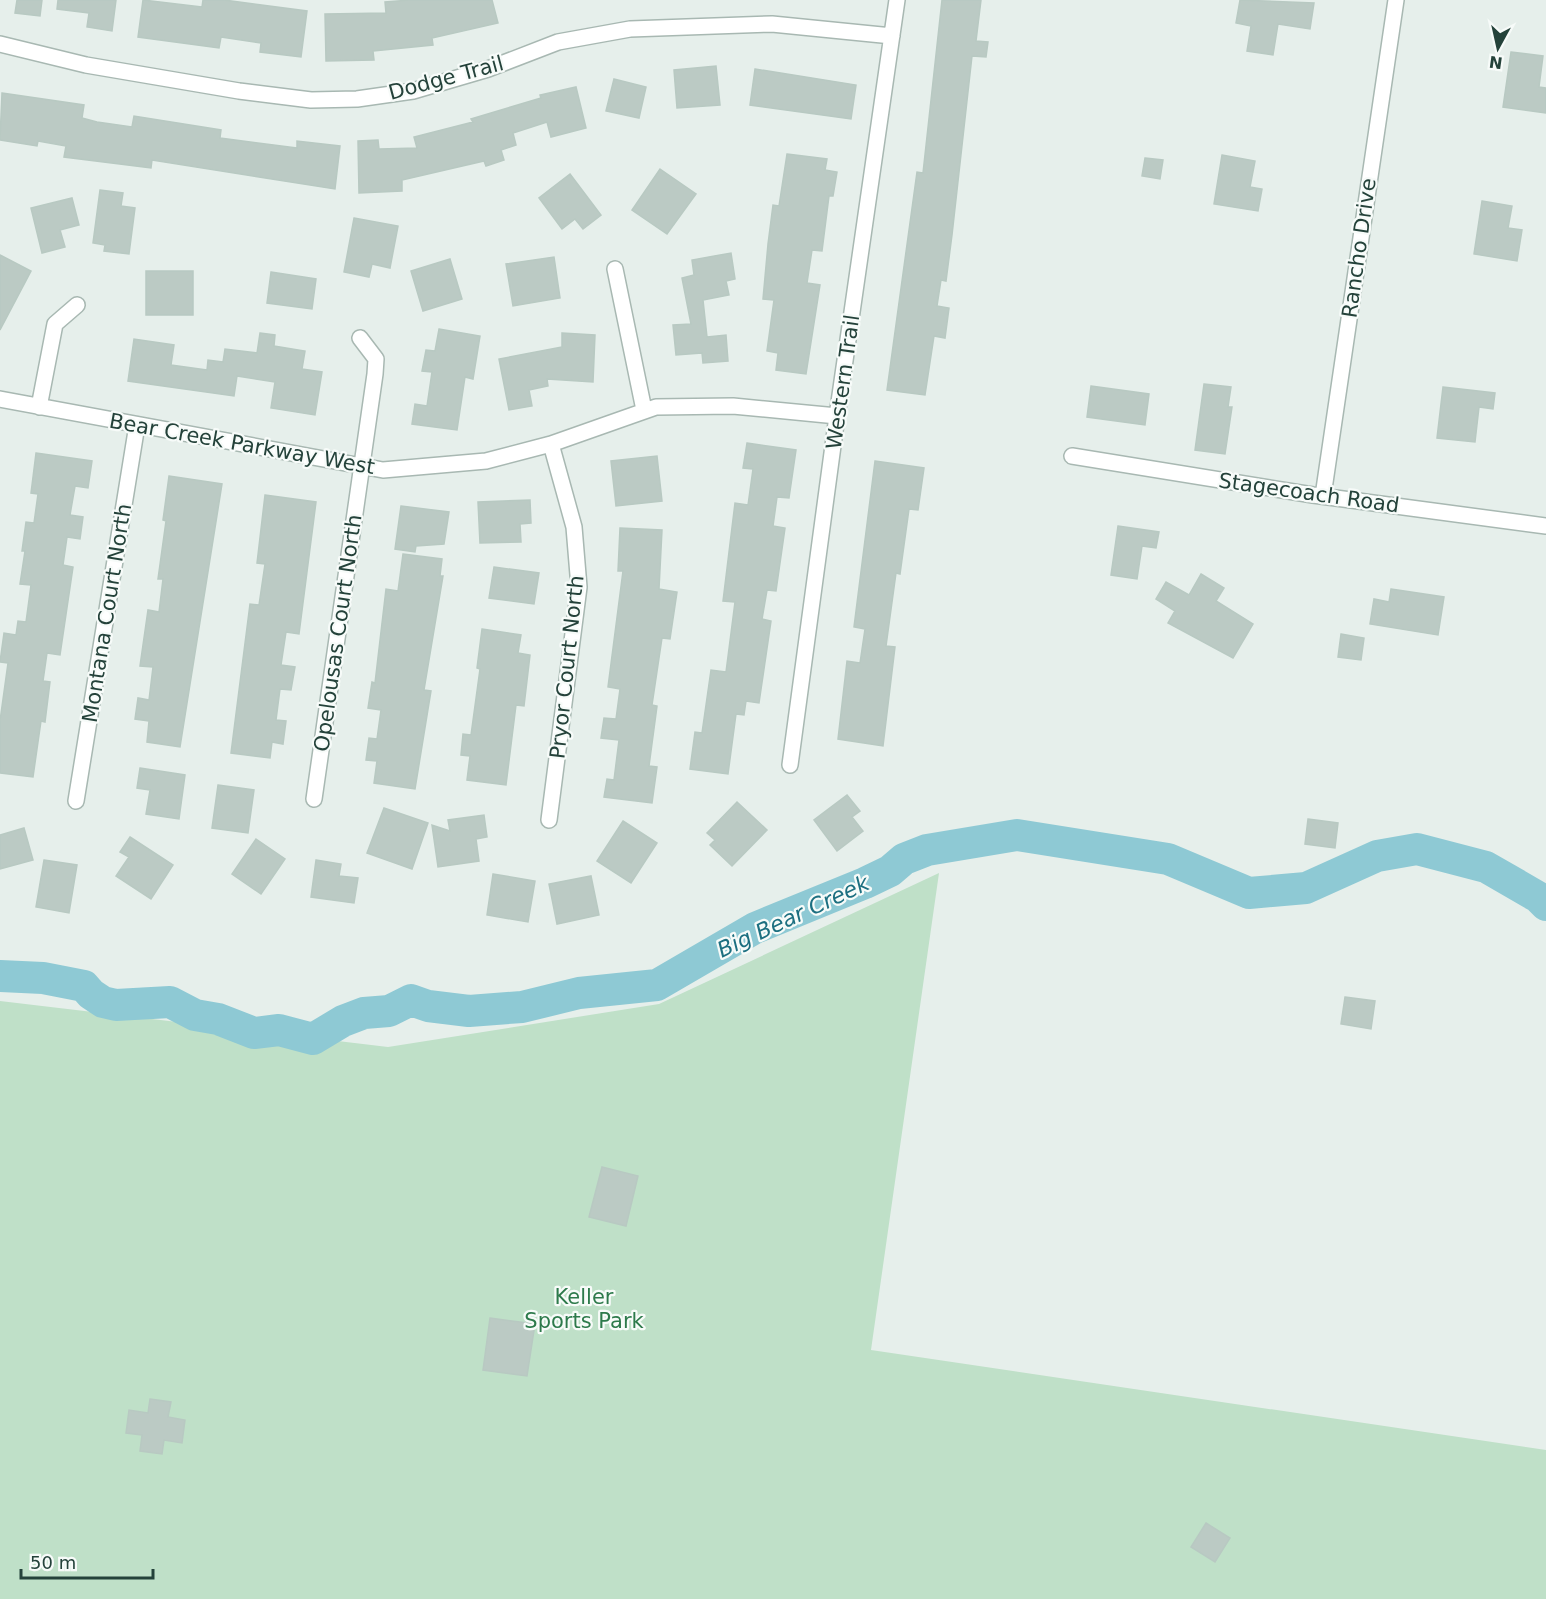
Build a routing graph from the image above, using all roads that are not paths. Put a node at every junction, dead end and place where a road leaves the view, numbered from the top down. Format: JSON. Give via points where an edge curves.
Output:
{"nodes":[{"id":1,"x":897,"y":0,"type":"edge"},
{"id":2,"x":1396,"y":0,"type":"edge"},
{"id":3,"x":892,"y":36,"type":"junction"},
{"id":4,"x":0,"y":44,"type":"edge"},
{"id":5,"x":615,"y":269,"type":"dead end"},
{"id":6,"x":77,"y":305,"type":"dead end"},
{"id":7,"x":360,"y":338,"type":"dead end"},
{"id":8,"x":0,"y":399,"type":"edge"},
{"id":9,"x":39,"y":406,"type":"junction"},
{"id":10,"x":644,"y":410,"type":"junction"},
{"id":11,"x":837,"y":416,"type":"junction"},
{"id":12,"x":137,"y":425,"type":"junction"},
{"id":13,"x":551,"y":444,"type":"junction"},
{"id":14,"x":1072,"y":456,"type":"dead end"},
{"id":15,"x":362,"y":467,"type":"junction"},
{"id":16,"x":1323,"y":496,"type":"junction"},
{"id":17,"x":1546,"y":526,"type":"edge"},
{"id":18,"x":790,"y":765,"type":"dead end"},
{"id":19,"x":314,"y":800,"type":"dead end"},
{"id":20,"x":76,"y":801,"type":"dead end"},
{"id":21,"x":549,"y":820,"type":"dead end"}],
"edges":[{"from":1,"to":3,"type":"street","name":"Western Trail"},
{"from":2,"to":16,"type":"street","name":"Rancho Drive"},
{"from":3,"to":4,"type":"street","name":"Dodge Trail","via":[[772,24],[630,29],[558,42],[488,69],[413,91],[334,100],[238,91]]},
{"from":3,"to":11,"type":"street","name":"Western Trail"},
{"from":5,"to":10,"type":"street"},
{"from":6,"to":9,"type":"street","via":[[55,324]]},
{"from":7,"to":15,"type":"street","name":"Opelousas Court North","via":[[376,359]]},
{"from":8,"to":9,"type":"street","name":"Bear Creek Parkway West"},
{"from":9,"to":12,"type":"street","name":"Bear Creek Parkway West"},
{"from":10,"to":11,"type":"street","name":"Bear Creek Parkway West","via":[[733,406]]},
{"from":10,"to":13,"type":"street","name":"Bear Creek Parkway West"},
{"from":11,"to":18,"type":"street","name":"Western Trail"},
{"from":12,"to":15,"type":"street","name":"Bear Creek Parkway West"},
{"from":12,"to":20,"type":"street","name":"Montana Court North"},
{"from":13,"to":15,"type":"street","name":"Bear Creek Parkway West","via":[[486,461],[415,469]]},
{"from":13,"to":21,"type":"street","name":"Pryor Court North","via":[[574,527],[579,587]]},
{"from":14,"to":16,"type":"street","name":"Stagecoach Road"},
{"from":15,"to":19,"type":"street","name":"Opelousas Court North"},
{"from":16,"to":17,"type":"street","name":"Stagecoach Road"}]}
